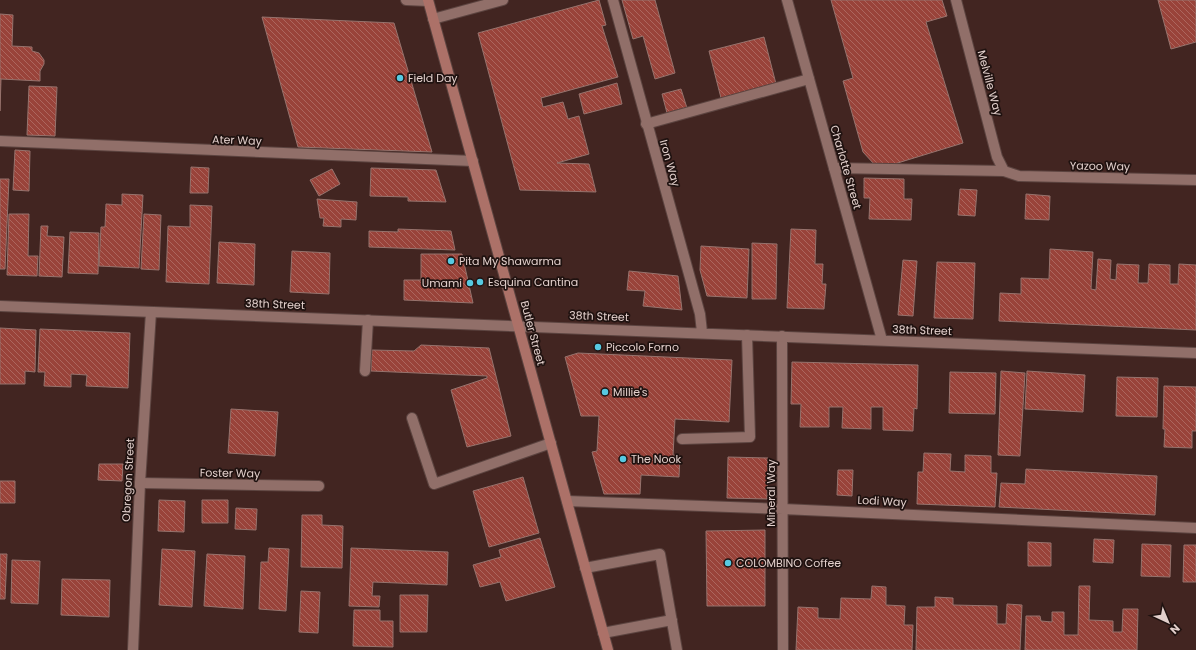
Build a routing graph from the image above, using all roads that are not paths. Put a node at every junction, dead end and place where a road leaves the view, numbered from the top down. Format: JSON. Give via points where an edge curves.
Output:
{"nodes":[{"id":1,"x":406,"y":0,"type":"edge"},
{"id":2,"x":428,"y":0,"type":"edge"},
{"id":3,"x":503,"y":0,"type":"edge"},
{"id":4,"x":613,"y":0,"type":"edge"},
{"id":5,"x":787,"y":0,"type":"edge"},
{"id":6,"x":956,"y":0,"type":"edge"},
{"id":7,"x":433,"y":19,"type":"junction"},
{"id":8,"x":809,"y":80,"type":"junction"},
{"id":9,"x":646,"y":124,"type":"junction"},
{"id":10,"x":0,"y":141,"type":"edge"},
{"id":11,"x":473,"y":161,"type":"junction"},
{"id":12,"x":834,"y":168,"type":"junction"},
{"id":13,"x":1004,"y":171,"type":"junction"},
{"id":14,"x":1196,"y":180,"type":"edge"},
{"id":15,"x":0,"y":306,"type":"edge"},
{"id":16,"x":151,"y":312,"type":"junction"},
{"id":17,"x":368,"y":320,"type":"junction"},
{"id":18,"x":518,"y":326,"type":"junction"},
{"id":19,"x":702,"y":332,"type":"junction"},
{"id":20,"x":747,"y":335,"type":"junction"},
{"id":21,"x":782,"y":336,"type":"junction"},
{"id":22,"x":882,"y":340,"type":"junction"},
{"id":23,"x":1196,"y":353,"type":"edge"},
{"id":24,"x":365,"y":371,"type":"dead end"},
{"id":25,"x":412,"y":418,"type":"dead end"},
{"id":26,"x":682,"y":438,"type":"dead end"},
{"id":27,"x":550,"y":443,"type":"junction"},
{"id":28,"x":140,"y":483,"type":"junction"},
{"id":29,"x":320,"y":486,"type":"dead end"},
{"id":30,"x":567,"y":502,"type":"junction"},
{"id":31,"x":784,"y":509,"type":"junction"},
{"id":32,"x":1196,"y":528,"type":"edge"},
{"id":33,"x":585,"y":568,"type":"junction"},
{"id":34,"x":672,"y":620,"type":"junction"},
{"id":35,"x":603,"y":633,"type":"junction"},
{"id":36,"x":133,"y":650,"type":"edge"},
{"id":37,"x":608,"y":650,"type":"edge"},
{"id":38,"x":677,"y":650,"type":"edge"},
{"id":39,"x":783,"y":650,"type":"edge"}],
"edges":[{"from":1,"to":2,"type":"street"},
{"from":2,"to":7,"type":"main road","name":"Butler Street"},
{"from":3,"to":7,"type":"street"},
{"from":4,"to":9,"type":"street","name":"Iron Way"},
{"from":5,"to":8,"type":"street","name":"Charlotte Street"},
{"from":6,"to":13,"type":"street","name":"Melville Way","via":[[997,157]]},
{"from":7,"to":11,"type":"main road","name":"Butler Street"},
{"from":8,"to":9,"type":"street"},
{"from":8,"to":12,"type":"street","name":"Charlotte Street"},
{"from":9,"to":19,"type":"street","name":"Iron Way","via":[[700,314]]},
{"from":10,"to":11,"type":"street","name":"Ater Way"},
{"from":11,"to":18,"type":"main road","name":"Butler Street"},
{"from":12,"to":13,"type":"street","name":"Yazoo Way"},
{"from":12,"to":22,"type":"street","name":"Charlotte Street"},
{"from":13,"to":14,"type":"street","name":"Yazoo Way","via":[[1019,176]]},
{"from":15,"to":16,"type":"street","name":"38th Street"},
{"from":16,"to":17,"type":"street","name":"38th Street"},
{"from":16,"to":28,"type":"street","name":"Obregon Street"},
{"from":17,"to":18,"type":"street","name":"38th Street"},
{"from":17,"to":24,"type":"street"},
{"from":18,"to":19,"type":"street","name":"38th Street"},
{"from":18,"to":27,"type":"main road","name":"Butler Street"},
{"from":19,"to":20,"type":"street","name":"38th Street"},
{"from":20,"to":21,"type":"street","name":"38th Street"},
{"from":20,"to":26,"type":"street","via":[[750,437]]},
{"from":21,"to":22,"type":"street","name":"38th Street"},
{"from":21,"to":31,"type":"street","name":"Mineral Way"},
{"from":22,"to":23,"type":"street","name":"38th Street"},
{"from":25,"to":27,"type":"street","via":[[434,484]]},
{"from":27,"to":30,"type":"main road","name":"Butler Street"},
{"from":28,"to":29,"type":"street","name":"Foster Way"},
{"from":28,"to":36,"type":"street","name":"Obregon Street"},
{"from":30,"to":31,"type":"street","name":"Lodi Way"},
{"from":30,"to":33,"type":"main road","name":"Butler Street"},
{"from":31,"to":32,"type":"street","name":"Lodi Way"},
{"from":31,"to":39,"type":"street","name":"Mineral Way"},
{"from":33,"to":34,"type":"street","via":[[660,554]]},
{"from":33,"to":35,"type":"main road","name":"Butler Street"},
{"from":34,"to":35,"type":"street"},
{"from":34,"to":38,"type":"street"},
{"from":35,"to":37,"type":"main road","name":"Butler Street"}]}
